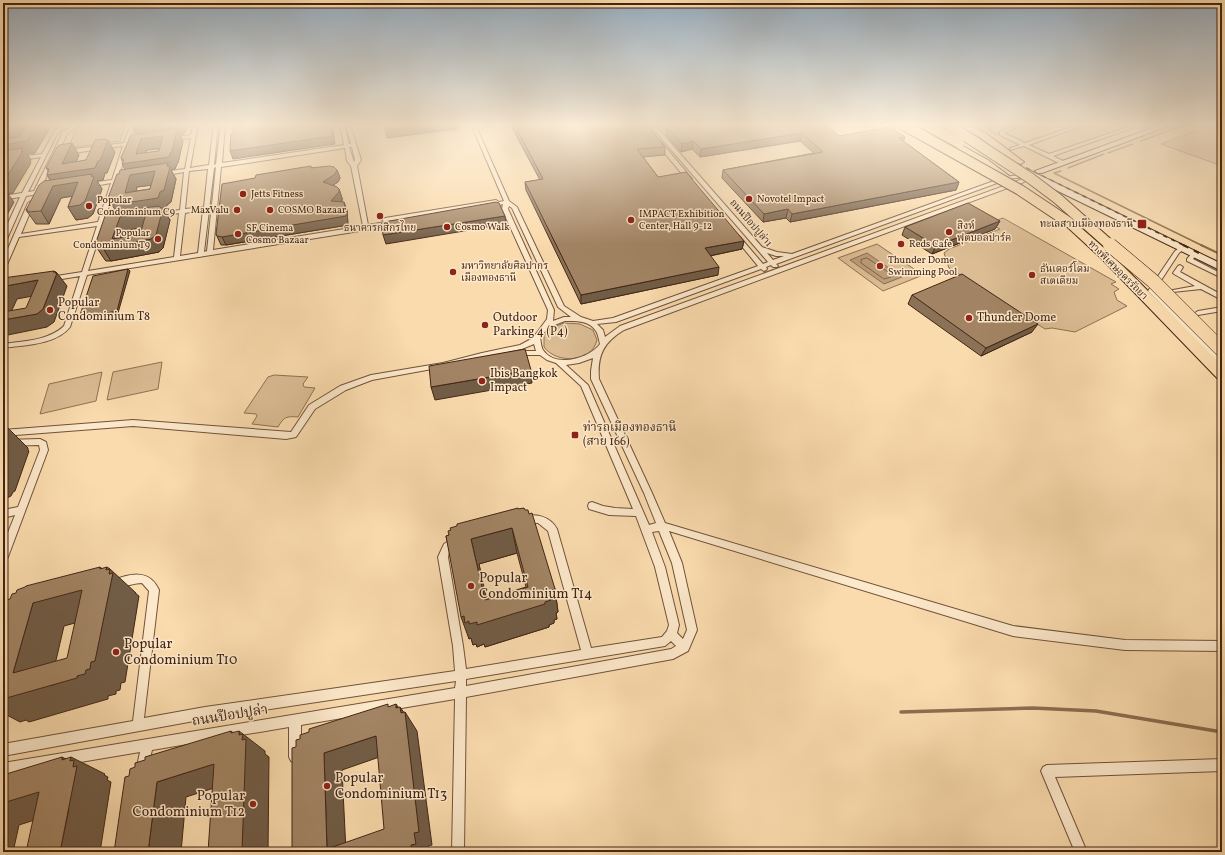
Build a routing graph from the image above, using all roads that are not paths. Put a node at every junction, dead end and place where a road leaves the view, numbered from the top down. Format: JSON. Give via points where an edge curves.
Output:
{"nodes":[{"id":1,"x":39,"y":164,"type":"edge"},
{"id":2,"x":50,"y":164,"type":"edge"},
{"id":3,"x":119,"y":164,"type":"edge"},
{"id":4,"x":188,"y":164,"type":"edge"},
{"id":5,"x":226,"y":164,"type":"edge"},
{"id":6,"x":490,"y":164,"type":"edge"},
{"id":7,"x":677,"y":164,"type":"edge"},
{"id":8,"x":683,"y":164,"type":"edge"},
{"id":9,"x":973,"y":164,"type":"edge"},
{"id":10,"x":987,"y":164,"type":"edge"},
{"id":11,"x":992,"y":164,"type":"edge"},
{"id":12,"x":1008,"y":164,"type":"edge"},
{"id":13,"x":1013,"y":164,"type":"edge"},
{"id":14,"x":1022,"y":164,"type":"edge"},
{"id":15,"x":1058,"y":164,"type":"edge"},
{"id":16,"x":219,"y":165,"type":"junction"},
{"id":17,"x":211,"y":166,"type":"junction"},
{"id":18,"x":354,"y":166,"type":"edge"},
{"id":19,"x":187,"y":170,"type":"junction"},
{"id":20,"x":1035,"y":173,"type":"junction"},
{"id":21,"x":158,"y":174,"type":"edge"},
{"id":22,"x":1007,"y":178,"type":"junction"},
{"id":23,"x":129,"y":179,"type":"edge"},
{"id":24,"x":114,"y":181,"type":"junction"},
{"id":25,"x":83,"y":185,"type":"edge"},
{"id":26,"x":695,"y":187,"type":"edge"},
{"id":27,"x":52,"y":190,"type":"edge"},
{"id":28,"x":36,"y":192,"type":"junction"},
{"id":29,"x":24,"y":193,"type":"junction"},
{"id":30,"x":3,"y":197,"type":"edge"},
{"id":31,"x":507,"y":202,"type":"junction"},
{"id":32,"x":206,"y":208,"type":"junction"},
{"id":33,"x":182,"y":212,"type":"junction"},
{"id":34,"x":153,"y":216,"type":"edge"},
{"id":35,"x":109,"y":222,"type":"edge"},
{"id":36,"x":1068,"y":222,"type":"junction"},
{"id":37,"x":102,"y":223,"type":"junction"},
{"id":38,"x":365,"y":226,"type":"junction"},
{"id":39,"x":733,"y":233,"type":"edge"},
{"id":40,"x":17,"y":236,"type":"junction"},
{"id":41,"x":3,"y":241,"type":"edge"},
{"id":42,"x":760,"y":248,"type":"junction"},
{"id":43,"x":1182,"y":248,"type":"junction"},
{"id":44,"x":210,"y":252,"type":"junction"},
{"id":45,"x":201,"y":254,"type":"junction"},
{"id":46,"x":1194,"y":254,"type":"junction"},
{"id":47,"x":792,"y":256,"type":"junction"},
{"id":48,"x":177,"y":258,"type":"junction"},
{"id":49,"x":1222,"y":261,"type":"edge"},
{"id":50,"x":772,"y":263,"type":"junction"},
{"id":51,"x":3,"y":267,"type":"edge"},
{"id":52,"x":762,"y":267,"type":"junction"},
{"id":53,"x":1180,"y":268,"type":"dead end"},
{"id":54,"x":1222,"y":268,"type":"edge"},
{"id":55,"x":779,"y":270,"type":"junction"},
{"id":56,"x":85,"y":273,"type":"junction"},
{"id":57,"x":769,"y":274,"type":"junction"},
{"id":58,"x":1222,"y":276,"type":"edge"},
{"id":59,"x":40,"y":280,"type":"edge"},
{"id":60,"x":1201,"y":286,"type":"junction"},
{"id":61,"x":1175,"y":291,"type":"dead end"},
{"id":62,"x":1222,"y":298,"type":"edge"},
{"id":63,"x":1222,"y":309,"type":"edge"},
{"id":64,"x":1198,"y":313,"type":"dead end"},
{"id":65,"x":579,"y":319,"type":"junction"},
{"id":66,"x":591,"y":323,"type":"junction"},
{"id":67,"x":546,"y":326,"type":"junction"},
{"id":68,"x":537,"y":339,"type":"junction"},
{"id":69,"x":603,"y":344,"type":"junction"},
{"id":70,"x":3,"y":346,"type":"edge"},
{"id":71,"x":1222,"y":350,"type":"edge"},
{"id":72,"x":598,"y":351,"type":"junction"},
{"id":73,"x":541,"y":353,"type":"junction"},
{"id":74,"x":559,"y":362,"type":"junction"},
{"id":75,"x":1222,"y":362,"type":"edge"},
{"id":76,"x":443,"y":365,"type":"junction"},
{"id":77,"x":1222,"y":374,"type":"edge"},
{"id":78,"x":617,"y":428,"type":"junction"},
{"id":79,"x":604,"y":431,"type":"junction"},
{"id":80,"x":3,"y":433,"type":"edge"},
{"id":81,"x":3,"y":443,"type":"edge"},
{"id":82,"x":592,"y":506,"type":"dead end"},
{"id":83,"x":21,"y":510,"type":"junction"},
{"id":84,"x":638,"y":512,"type":"junction"},
{"id":85,"x":3,"y":514,"type":"edge"},
{"id":86,"x":514,"y":523,"type":"edge"},
{"id":87,"x":663,"y":526,"type":"junction"},
{"id":88,"x":646,"y":530,"type":"junction"},
{"id":89,"x":464,"y":538,"type":"edge"},
{"id":90,"x":3,"y":557,"type":"edge"},
{"id":91,"x":103,"y":587,"type":"edge"},
{"id":92,"x":671,"y":634,"type":"junction"},
{"id":93,"x":1222,"y":646,"type":"edge"},
{"id":94,"x":684,"y":647,"type":"junction"},
{"id":95,"x":587,"y":654,"type":"junction"},
{"id":96,"x":461,"y":674,"type":"junction"},
{"id":97,"x":462,"y":692,"type":"junction"},
{"id":98,"x":295,"y":720,"type":"junction"},
{"id":99,"x":138,"y":725,"type":"junction"},
{"id":100,"x":147,"y":745,"type":"junction"},
{"id":101,"x":3,"y":750,"type":"edge"},
{"id":102,"x":1222,"y":765,"type":"edge"},
{"id":103,"x":296,"y":766,"type":"edge"},
{"id":104,"x":3,"y":769,"type":"edge"},
{"id":105,"x":139,"y":783,"type":"edge"},
{"id":106,"x":458,"y":852,"type":"edge"},
{"id":107,"x":1081,"y":852,"type":"edge"}],
"edges":[{"from":1,"to":29,"type":"street"},
{"from":2,"to":28,"type":"street"},
{"from":3,"to":24,"type":"street"},
{"from":4,"to":19,"type":"street"},
{"from":5,"to":16,"type":"street"},
{"from":6,"to":31,"type":"street"},
{"from":7,"to":26,"type":"street"},
{"from":8,"to":42,"type":"street","name":"ถนนป๊อปปูล่า1"},
{"from":9,"to":36,"type":"highway","bridge":true,"via":[[1020,190]]},
{"from":10,"to":22,"type":"highway"},
{"from":11,"to":36,"type":"highway","name":"ทางพิเศษอุดรรัถยา","bridge":true},
{"from":12,"to":71,"type":"highway","name":"ทางพิเศษอุดรรัถยา","bridge":true,"via":[[1058,199],[1153,281]]},
{"from":13,"to":20,"type":"main road"},
{"from":14,"to":20,"type":"main road"},
{"from":15,"to":20,"type":"main road"},
{"from":16,"to":17,"type":"street"},
{"from":16,"to":44,"type":"street"},
{"from":17,"to":19,"type":"street"},
{"from":17,"to":32,"type":"street"},
{"from":18,"to":38,"type":"street"},
{"from":19,"to":21,"type":"street"},
{"from":19,"to":33,"type":"street"},
{"from":20,"to":22,"type":"street"},
{"from":20,"to":43,"type":"main road"},
{"from":20,"to":49,"type":"main road"},
{"from":20,"to":55,"type":"street"},
{"from":22,"to":47,"type":"street"},
{"from":23,"to":24,"type":"street"},
{"from":24,"to":25,"type":"street"},
{"from":24,"to":37,"type":"street"},
{"from":27,"to":28,"type":"street"},
{"from":28,"to":29,"type":"street"},
{"from":28,"to":40,"type":"street"},
{"from":29,"to":30,"type":"street"},
{"from":29,"to":41,"type":"street"},
{"from":31,"to":38,"type":"street"},
{"from":31,"to":65,"type":"street","via":[[514,208],[561,307]]},
{"from":31,"to":67,"type":"street","via":[[505,209],[551,310]]},
{"from":32,"to":33,"type":"street"},
{"from":32,"to":45,"type":"street"},
{"from":33,"to":34,"type":"street"},
{"from":33,"to":48,"type":"street"},
{"from":35,"to":37,"type":"street"},
{"from":36,"to":77,"type":"highway","name":"ทางพิเศษอุดรรัถยา","via":[[1105,255]]},
{"from":37,"to":40,"type":"street"},
{"from":37,"to":56,"type":"street"},
{"from":38,"to":44,"type":"street"},
{"from":39,"to":52,"type":"street"},
{"from":40,"to":51,"type":"street"},
{"from":42,"to":47,"type":"street"},
{"from":42,"to":50,"type":"street","name":"ถนนป๊อปปูล่า1"},
{"from":43,"to":46,"type":"main road"},
{"from":43,"to":75,"type":"street","via":[[1151,291]]},
{"from":44,"to":45,"type":"street"},
{"from":45,"to":48,"type":"street"},
{"from":46,"to":54,"type":"main road"},
{"from":46,"to":58,"type":"street","via":[[1189,260]]},
{"from":47,"to":50,"type":"street"},
{"from":48,"to":56,"type":"street"},
{"from":50,"to":52,"type":"street"},
{"from":50,"to":55,"type":"street","name":"ถนนป๊อปปูล่า1"},
{"from":52,"to":57,"type":"street"},
{"from":52,"to":66,"type":"street","via":[[614,320]]},
{"from":53,"to":60,"type":"street","via":[[1176,273]]},
{"from":55,"to":57,"type":"street"},
{"from":56,"to":59,"type":"street"},
{"from":56,"to":70,"type":"street","via":[[68,327],[64,332],[56,336]]},
{"from":57,"to":69,"type":"street","via":[[622,328]]},
{"from":60,"to":61,"type":"street"},
{"from":60,"to":62,"type":"street"},
{"from":63,"to":64,"type":"street"},
{"from":65,"to":66,"type":"street"},
{"from":65,"to":67,"type":"street","via":[[556,321]]},
{"from":66,"to":69,"type":"street","via":[[603,336]]},
{"from":67,"to":68,"type":"street"},
{"from":68,"to":73,"type":"street"},
{"from":68,"to":76,"type":"street","via":[[522,347],[482,354]]},
{"from":69,"to":72,"type":"street"},
{"from":72,"to":74,"type":"street","via":[[581,361]]},
{"from":72,"to":78,"type":"street","via":[[594,367],[595,379]]},
{"from":73,"to":74,"type":"street"},
{"from":73,"to":76,"type":"street","via":[[522,352]]},
{"from":74,"to":79,"type":"street","via":[[584,385]]},
{"from":76,"to":80,"type":"street","via":[[371,378],[343,388],[312,407],[293,435],[133,423]]},
{"from":78,"to":79,"type":"street"},
{"from":78,"to":87,"type":"street"},
{"from":79,"to":84,"type":"street"},
{"from":81,"to":83,"type":"street","via":[[33,441],[43,444],[44,450]]},
{"from":82,"to":84,"type":"street","via":[[614,513]]},
{"from":83,"to":85,"type":"street"},
{"from":83,"to":90,"type":"street"},
{"from":84,"to":88,"type":"street"},
{"from":86,"to":95,"type":"street","via":[[540,519],[552,529]]},
{"from":87,"to":88,"type":"street"},
{"from":87,"to":93,"type":"street","via":[[1013,631],[1125,645]]},
{"from":87,"to":94,"type":"street","via":[[677,563],[692,630]]},
{"from":88,"to":92,"type":"street","via":[[660,567],[674,625]]},
{"from":89,"to":96,"type":"street","via":[[447,546],[444,552]]},
{"from":91,"to":99,"type":"street","via":[[146,579],[154,590]]},
{"from":92,"to":94,"type":"street"},
{"from":92,"to":95,"type":"street","name":"ถนนป๊อปปูล่า","via":[[665,641]]},
{"from":94,"to":97,"type":"street","name":"ถนนป๊อปปูล่า","via":[[673,654]]},
{"from":95,"to":96,"type":"street","name":"ถนนป๊อปปูล่า"},
{"from":96,"to":97,"type":"street"},
{"from":96,"to":99,"type":"street","name":"ถนนป๊อปปูล่า"},
{"from":97,"to":98,"type":"street","name":"ถนนป๊อปปูล่า"},
{"from":97,"to":106,"type":"street"},
{"from":98,"to":100,"type":"street","name":"ถนนป๊อปปูล่า"},
{"from":98,"to":103,"type":"street"},
{"from":99,"to":101,"type":"street","name":"ถนนป๊อปปูล่า"},
{"from":100,"to":104,"type":"street","name":"ถนนป๊อปปูล่า"},
{"from":100,"to":105,"type":"street"},
{"from":102,"to":107,"type":"street","via":[[1047,771]]}]}
